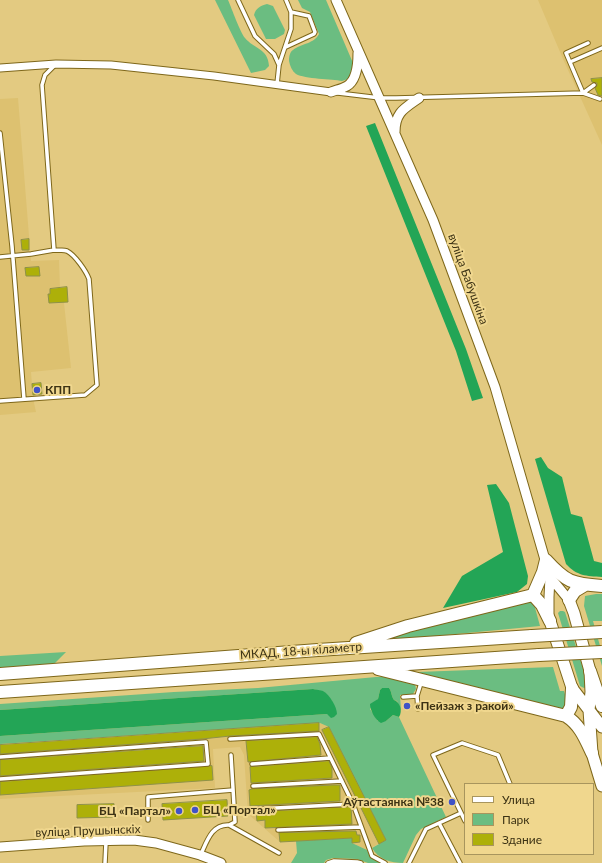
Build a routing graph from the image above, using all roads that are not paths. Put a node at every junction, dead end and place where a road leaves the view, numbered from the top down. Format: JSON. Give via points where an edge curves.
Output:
{"nodes":[{"id":1,"x":238,"y":0,"type":"edge"},
{"id":2,"x":286,"y":0,"type":"edge"},
{"id":3,"x":336,"y":0,"type":"edge"},
{"id":4,"x":291,"y":12,"type":"junction"},
{"id":5,"x":588,"y":43,"type":"dead end"},
{"id":6,"x":286,"y":47,"type":"junction"},
{"id":7,"x":602,"y":48,"type":"edge"},
{"id":8,"x":358,"y":52,"type":"junction"},
{"id":9,"x":570,"y":62,"type":"junction"},
{"id":10,"x":56,"y":64,"type":"junction"},
{"id":11,"x":279,"y":65,"type":"junction"},
{"id":12,"x":0,"y":68,"type":"edge"},
{"id":13,"x":277,"y":84,"type":"junction"},
{"id":14,"x":594,"y":85,"type":"dead end"},
{"id":15,"x":331,"y":92,"type":"junction"},
{"id":16,"x":583,"y":93,"type":"junction"},
{"id":17,"x":380,"y":98,"type":"junction"},
{"id":18,"x":419,"y":98,"type":"junction"},
{"id":19,"x":600,"y":99,"type":"dead end"},
{"id":20,"x":0,"y":133,"type":"edge"},
{"id":21,"x":395,"y":133,"type":"junction"},
{"id":22,"x":54,"y":250,"type":"junction"},
{"id":23,"x":12,"y":256,"type":"junction"},
{"id":24,"x":0,"y":257,"type":"edge"},
{"id":25,"x":24,"y":399,"type":"junction"},
{"id":26,"x":0,"y":401,"type":"edge"},
{"id":27,"x":546,"y":560,"type":"junction"},
{"id":28,"x":550,"y":577,"type":"junction"},
{"id":29,"x":585,"y":585,"type":"junction"},
{"id":30,"x":602,"y":586,"type":"edge"},
{"id":31,"x":533,"y":595,"type":"junction"},
{"id":32,"x":569,"y":600,"type":"junction"},
{"id":33,"x":550,"y":621,"type":"junction"},
{"id":34,"x":602,"y":632,"type":"edge"},
{"id":35,"x":318,"y":650,"type":"junction"},
{"id":36,"x":602,"y":652,"type":"edge"},
{"id":37,"x":365,"y":666,"type":"junction"},
{"id":38,"x":590,"y":672,"type":"junction"},
{"id":39,"x":0,"y":674,"type":"edge"},
{"id":40,"x":422,"y":680,"type":"junction"},
{"id":41,"x":572,"y":688,"type":"junction"},
{"id":42,"x":0,"y":692,"type":"edge"},
{"id":43,"x":417,"y":696,"type":"junction"},
{"id":44,"x":403,"y":697,"type":"dead end"},
{"id":45,"x":602,"y":706,"type":"edge"},
{"id":46,"x":418,"y":709,"type":"dead end"},
{"id":47,"x":590,"y":710,"type":"junction"},
{"id":48,"x":566,"y":716,"type":"junction"},
{"id":49,"x":602,"y":727,"type":"edge"},
{"id":50,"x":230,"y":739,"type":"dead end"},
{"id":51,"x":592,"y":754,"type":"junction"},
{"id":52,"x":231,"y":755,"type":"dead end"},
{"id":53,"x":0,"y":757,"type":"edge"},
{"id":54,"x":330,"y":758,"type":"junction"},
{"id":55,"x":252,"y":764,"type":"dead end"},
{"id":56,"x":0,"y":779,"type":"edge"},
{"id":57,"x":342,"y":780,"type":"junction"},
{"id":58,"x":510,"y":783,"type":"edge"},
{"id":59,"x":253,"y":786,"type":"dead end"},
{"id":60,"x":602,"y":786,"type":"edge"},
{"id":61,"x":233,"y":790,"type":"junction"},
{"id":62,"x":353,"y":804,"type":"junction"},
{"id":63,"x":256,"y":809,"type":"dead end"},
{"id":64,"x":461,"y":813,"type":"junction"},
{"id":65,"x":464,"y":819,"type":"edge"},
{"id":66,"x":148,"y":820,"type":"dead end"},
{"id":67,"x":439,"y":823,"type":"junction"},
{"id":68,"x":229,"y":825,"type":"junction"},
{"id":69,"x":361,"y":827,"type":"junction"},
{"id":70,"x":278,"y":830,"type":"dead end"},
{"id":71,"x":106,"y":840,"type":"junction"},
{"id":72,"x":0,"y":847,"type":"edge"},
{"id":73,"x":279,"y":853,"type":"dead end"},
{"id":74,"x":200,"y":855,"type":"junction"},
{"id":75,"x":105,"y":863,"type":"edge"},
{"id":76,"x":221,"y":863,"type":"edge"},
{"id":77,"x":328,"y":863,"type":"edge"},
{"id":78,"x":361,"y":863,"type":"edge"},
{"id":79,"x":384,"y":863,"type":"edge"},
{"id":80,"x":409,"y":863,"type":"edge"},
{"id":81,"x":460,"y":863,"type":"edge"}],
"edges":[{"from":1,"to":11,"type":"lane","via":[[254,36],[274,54]]},
{"from":2,"to":4,"type":"lane"},
{"from":3,"to":8,"type":"street","name":"вуліца Бабушкіна"},
{"from":4,"to":6,"type":"lane","via":[[291,29]]},
{"from":4,"to":6,"type":"lane","via":[[309,16],[315,32]]},
{"from":5,"to":9,"type":"lane","via":[[566,53]]},
{"from":6,"to":11,"type":"lane"},
{"from":7,"to":9,"type":"lane"},
{"from":8,"to":15,"type":"street","via":[[358,65],[353,80]]},
{"from":8,"to":17,"type":"street","name":"вуліца Бабушкіна"},
{"from":9,"to":16,"type":"lane"},
{"from":10,"to":12,"type":"street"},
{"from":10,"to":13,"type":"street","via":[[111,65]]},
{"from":10,"to":22,"type":"lane","via":[[45,75],[42,85]]},
{"from":11,"to":13,"type":"lane"},
{"from":13,"to":15,"type":"street"},
{"from":14,"to":16,"type":"lane"},
{"from":15,"to":17,"type":"lane"},
{"from":16,"to":18,"type":"lane"},
{"from":16,"to":19,"type":"lane"},
{"from":17,"to":18,"type":"lane"},
{"from":17,"to":21,"type":"street","name":"вуліца Бабушкіна"},
{"from":18,"to":21,"type":"street","via":[[398,115]]},
{"from":20,"to":23,"type":"lane"},
{"from":21,"to":27,"type":"street","name":"вуліца Бабушкіна","via":[[433,220],[495,387]]},
{"from":22,"to":23,"type":"lane"},
{"from":22,"to":25,"type":"lane","via":[[68,252],[83,266],[89,279],[96,385],[85,395]]},
{"from":23,"to":24,"type":"lane"},
{"from":23,"to":25,"type":"lane"},
{"from":25,"to":26,"type":"lane"},
{"from":27,"to":28,"type":"street","name":"вуліца Бабушкіна"},
{"from":27,"to":29,"type":"highway","via":[[558,573],[572,582]]},
{"from":27,"to":31,"type":"highway"},
{"from":28,"to":32,"type":"street","name":"вуліца Бабушкіна"},
{"from":28,"to":33,"type":"street","name":"вуліца Бабушкіна"},
{"from":29,"to":30,"type":"highway"},
{"from":29,"to":32,"type":"highway","via":[[575,590]]},
{"from":31,"to":33,"type":"highway","via":[[542,605]]},
{"from":31,"to":35,"type":"highway","via":[[408,626],[357,643]]},
{"from":32,"to":38,"type":"main road"},
{"from":33,"to":41,"type":"main road"},
{"from":34,"to":35,"type":"highway","name":"МКАД, 18-ы кіламетр","bridge":true},
{"from":35,"to":39,"type":"highway","name":"МКАД, 18-ы кіламетр"},
{"from":36,"to":37,"type":"highway","name":"МКАД, 18-ы кіламетр","bridge":true},
{"from":37,"to":40,"type":"highway"},
{"from":37,"to":42,"type":"highway","name":"МКАД, 18-ы кіламетр"},
{"from":38,"to":45,"type":"highway"},
{"from":38,"to":47,"type":"main road"},
{"from":40,"to":43,"type":"lane"},
{"from":40,"to":48,"type":"highway"},
{"from":41,"to":47,"type":"main road"},
{"from":41,"to":48,"type":"highway","via":[[571,707]]},
{"from":43,"to":44,"type":"lane"},
{"from":43,"to":46,"type":"lane"},
{"from":47,"to":49,"type":"main road"},
{"from":47,"to":51,"type":"main road"},
{"from":48,"to":51,"type":"highway","via":[[574,722]]},
{"from":50,"to":54,"type":"lane","via":[[319,734]]},
{"from":51,"to":60,"type":"main road"},
{"from":52,"to":61,"type":"lane"},
{"from":53,"to":56,"type":"lane","via":[[206,742],[208,764]]},
{"from":54,"to":55,"type":"lane"},
{"from":54,"to":57,"type":"lane"},
{"from":57,"to":59,"type":"lane"},
{"from":57,"to":62,"type":"lane"},
{"from":58,"to":64,"type":"lane","via":[[498,755],[462,743],[433,755]]},
{"from":61,"to":66,"type":"lane","via":[[148,797]]},
{"from":61,"to":68,"type":"lane","via":[[235,822]]},
{"from":62,"to":63,"type":"lane"},
{"from":62,"to":69,"type":"lane"},
{"from":64,"to":65,"type":"lane"},
{"from":64,"to":67,"type":"lane"},
{"from":67,"to":80,"type":"lane","via":[[426,829]]},
{"from":67,"to":81,"type":"lane"},
{"from":68,"to":73,"type":"lane"},
{"from":68,"to":74,"type":"lane","via":[[216,828]]},
{"from":69,"to":70,"type":"lane"},
{"from":69,"to":79,"type":"lane","via":[[372,856]]},
{"from":71,"to":72,"type":"street","name":"вуліца Прушынскіх"},
{"from":71,"to":74,"type":"street","name":"вуліца Прушынскіх","via":[[156,843]]},
{"from":71,"to":75,"type":"lane"},
{"from":74,"to":76,"type":"street","name":"вуліца Прушынскіх"},
{"from":77,"to":78,"type":"lane","via":[[334,860]]}]}
